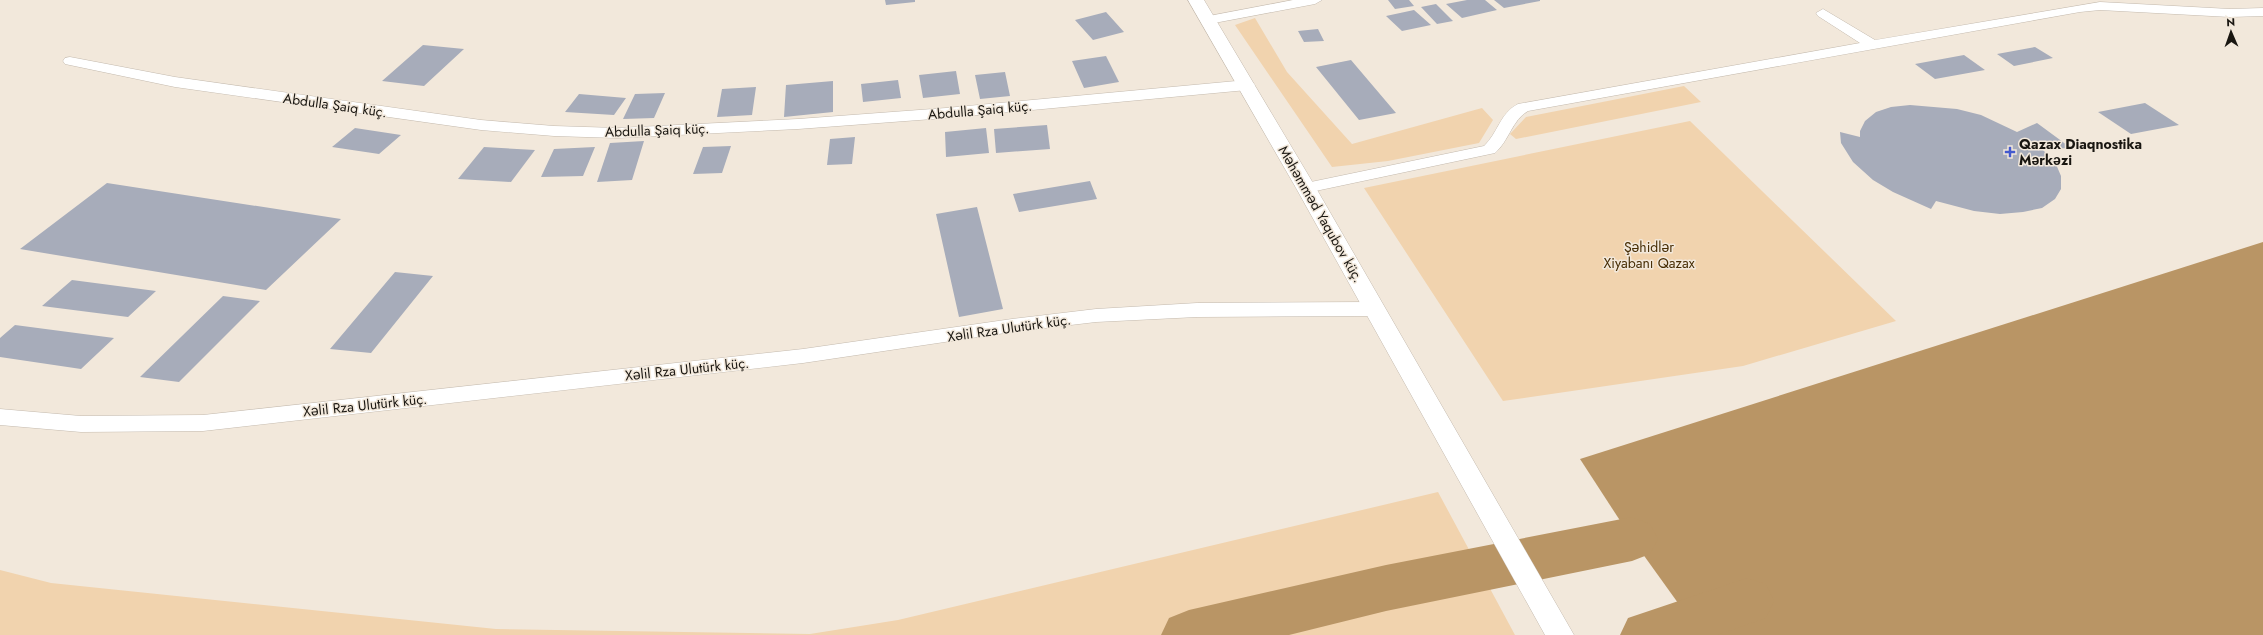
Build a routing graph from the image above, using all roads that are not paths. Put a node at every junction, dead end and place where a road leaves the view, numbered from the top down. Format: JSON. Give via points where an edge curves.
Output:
{"nodes":[{"id":1,"x":1196,"y":0,"type":"edge"},
{"id":2,"x":1315,"y":0,"type":"edge"},
{"id":3,"x":2193,"y":0,"type":"edge"},
{"id":4,"x":2209,"y":12,"type":"junction"},
{"id":5,"x":2263,"y":12,"type":"edge"},
{"id":6,"x":1823,"y":13,"type":"dead end"},
{"id":7,"x":1209,"y":20,"type":"junction"},
{"id":8,"x":1873,"y":45,"type":"junction"},
{"id":9,"x":70,"y":61,"type":"dead end"},
{"id":10,"x":1247,"y":85,"type":"junction"},
{"id":11,"x":1306,"y":188,"type":"junction"},
{"id":12,"x":1374,"y":309,"type":"junction"},
{"id":13,"x":0,"y":417,"type":"edge"},
{"id":14,"x":1560,"y":635,"type":"edge"}],
"edges":[{"from":1,"to":7,"type":"main road","name":"Məhəmməd Yaqubov küç."},
{"from":2,"to":7,"type":"street"},
{"from":3,"to":4,"type":"street"},
{"from":4,"to":5,"type":"street"},
{"from":4,"to":8,"type":"street","via":[[2100,6]]},
{"from":6,"to":8,"type":"street"},
{"from":7,"to":10,"type":"main road","name":"Məhəmməd Yaqubov küç."},
{"from":8,"to":11,"type":"street","via":[[1524,107],[1511,114],[1497,144],[1488,150]]},
{"from":9,"to":10,"type":"street","name":"Abdulla Şaiq küç.","via":[[175,82],[481,125],[617,133],[946,113]]},
{"from":10,"to":11,"type":"main road","name":"Məhəmməd Yaqubov küç."},
{"from":11,"to":12,"type":"main road","name":"Məhəmməd Yaqubov küç."},
{"from":12,"to":13,"type":"street","name":"Xəlil Rza Ulutürk küç.","via":[[1139,312],[1035,322],[802,356],[203,423],[81,424]]},
{"from":12,"to":14,"type":"main road","name":"Məhəmməd Yaqubov küç."}]}
